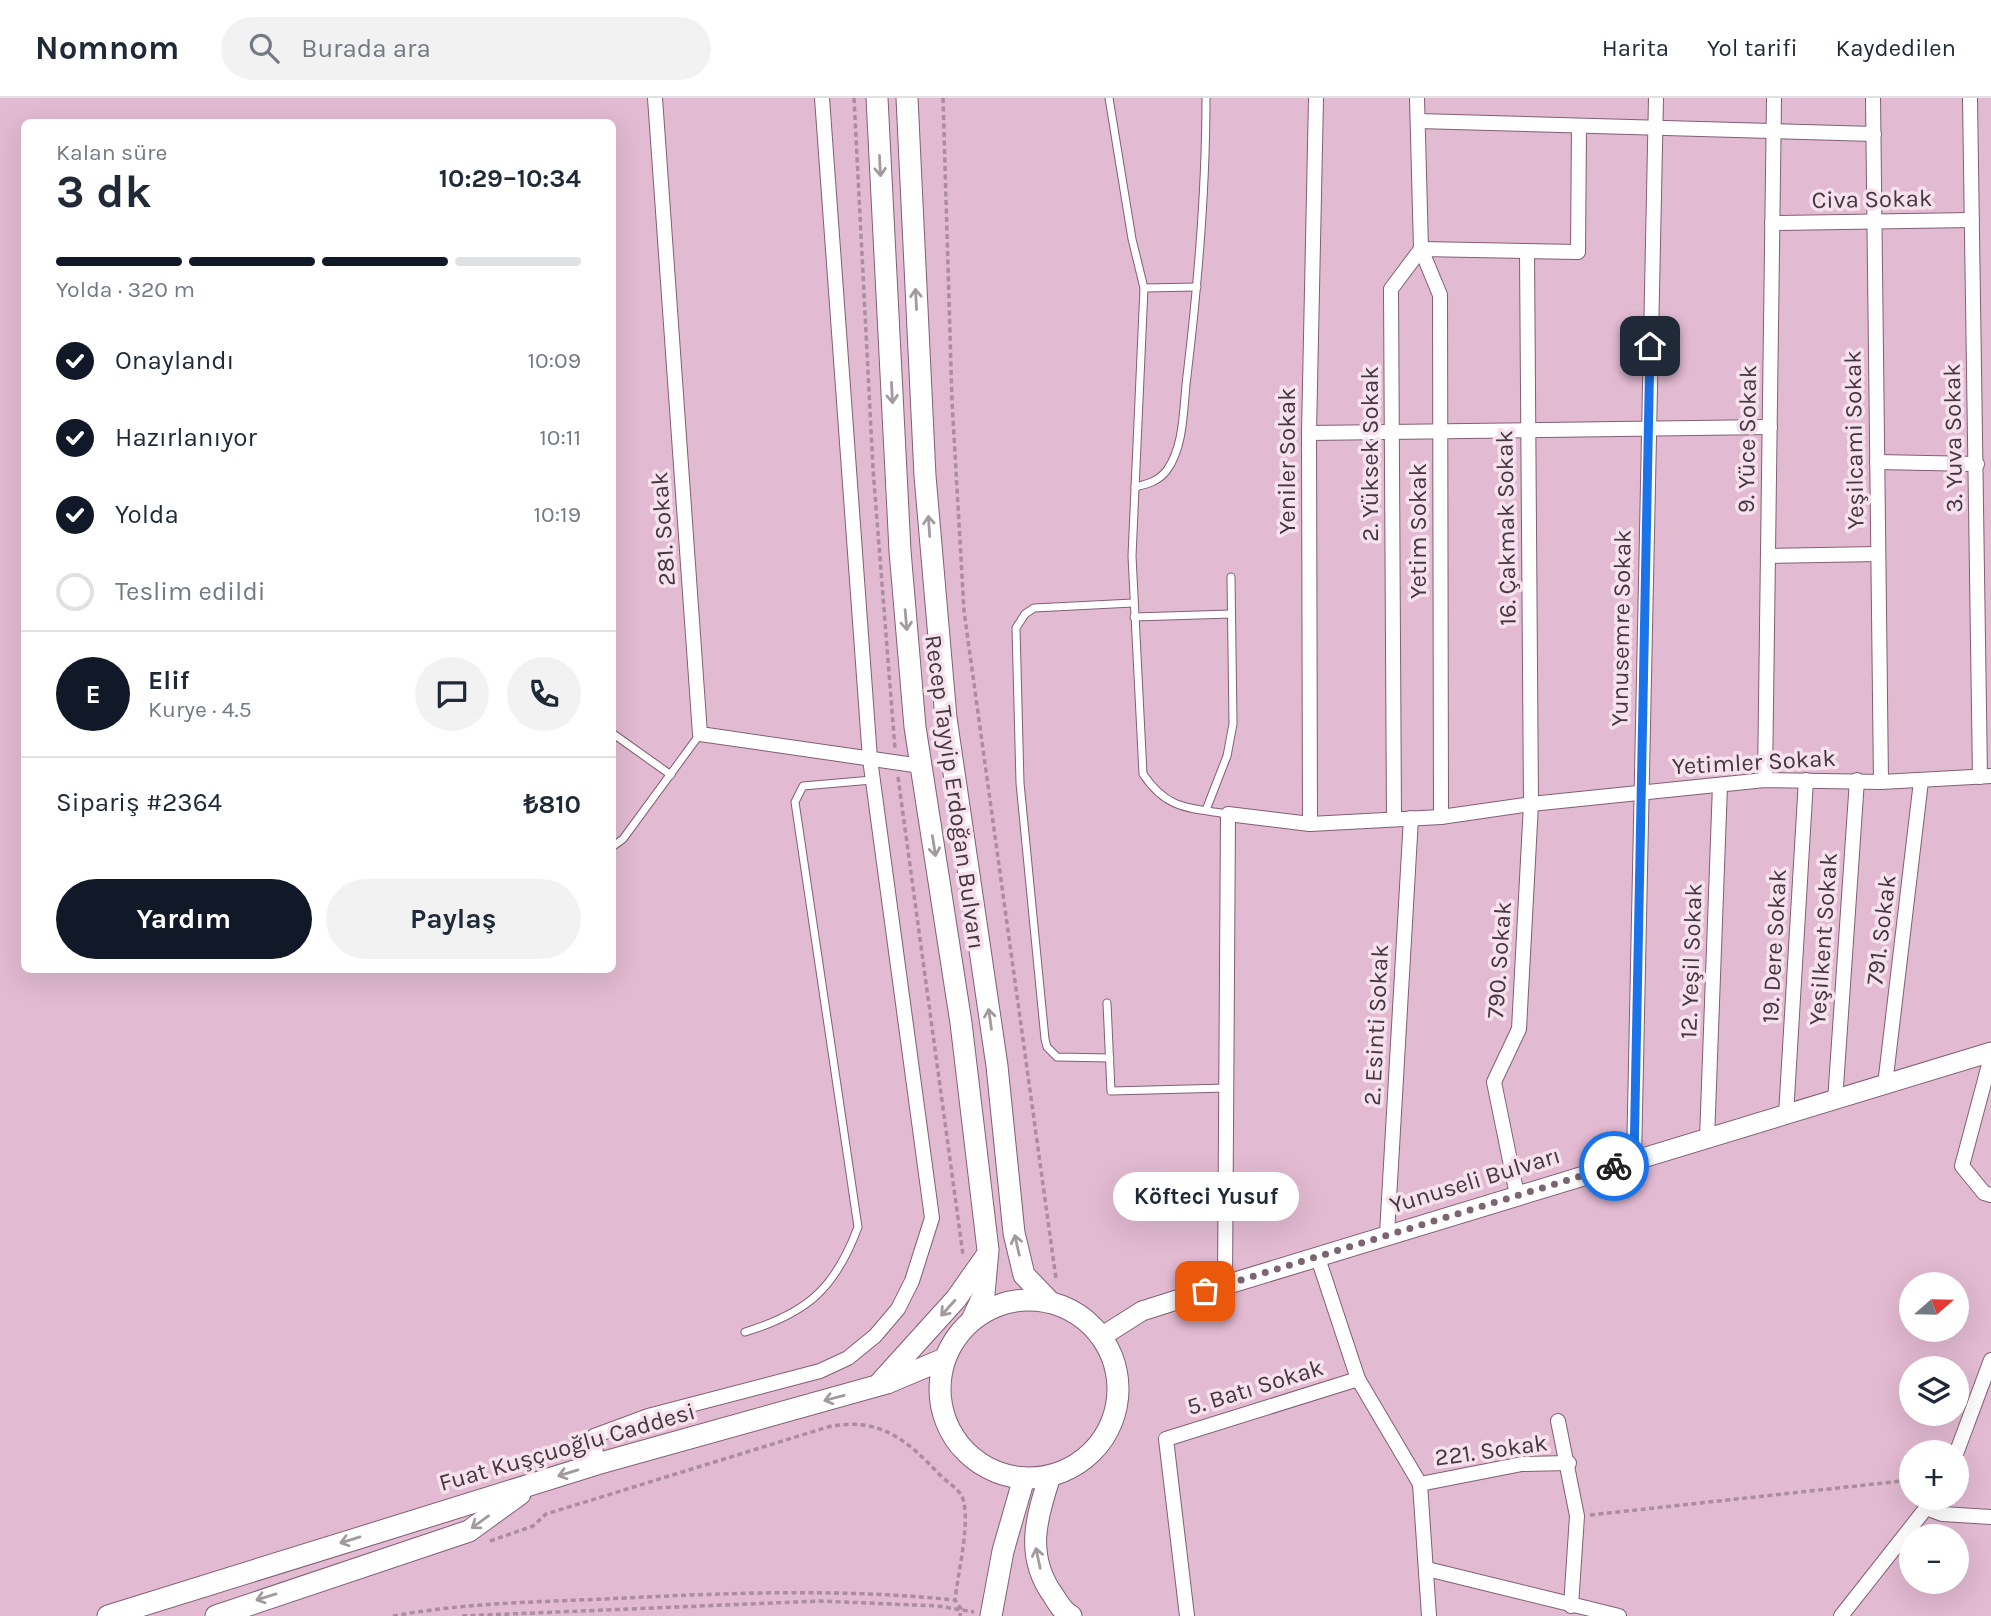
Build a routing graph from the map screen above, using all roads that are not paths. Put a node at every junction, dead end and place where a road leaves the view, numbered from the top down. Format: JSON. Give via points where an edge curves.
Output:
{"nodes":[{"id":1,"x":654,"y":98,"type":"edge"},
{"id":2,"x":822,"y":98,"type":"edge"},
{"id":3,"x":877,"y":98,"type":"edge"},
{"id":4,"x":907,"y":98,"type":"edge"},
{"id":5,"x":1109,"y":98,"type":"edge"},
{"id":6,"x":1206,"y":98,"type":"edge"},
{"id":7,"x":1315,"y":98,"type":"edge"},
{"id":8,"x":1417,"y":98,"type":"edge"},
{"id":9,"x":1656,"y":98,"type":"edge"},
{"id":10,"x":1774,"y":98,"type":"edge"},
{"id":11,"x":1873,"y":98,"type":"edge"},
{"id":12,"x":1969,"y":98,"type":"edge"},
{"id":13,"x":1418,"y":121,"type":"junction"},
{"id":14,"x":1579,"y":126,"type":"junction"},
{"id":15,"x":1655,"y":128,"type":"junction"},
{"id":16,"x":1773,"y":131,"type":"junction"},
{"id":17,"x":1874,"y":134,"type":"junction"},
{"id":18,"x":1972,"y":220,"type":"junction"},
{"id":19,"x":1875,"y":222,"type":"junction"},
{"id":20,"x":1773,"y":223,"type":"junction"},
{"id":21,"x":1421,"y":249,"type":"junction"},
{"id":22,"x":1527,"y":252,"type":"junction"},
{"id":23,"x":1196,"y":287,"type":"junction"},
{"id":24,"x":1144,"y":288,"type":"junction"},
{"id":25,"x":1770,"y":427,"type":"junction"},
{"id":26,"x":1648,"y":429,"type":"junction"},
{"id":27,"x":1528,"y":430,"type":"junction"},
{"id":28,"x":1393,"y":432,"type":"junction"},
{"id":29,"x":1440,"y":432,"type":"junction"},
{"id":30,"x":1984,"y":432,"type":"edge"},
{"id":31,"x":1309,"y":433,"type":"junction"},
{"id":32,"x":1877,"y":462,"type":"junction"},
{"id":33,"x":1977,"y":464,"type":"junction"},
{"id":34,"x":1135,"y":488,"type":"junction"},
{"id":35,"x":1878,"y":554,"type":"junction"},
{"id":36,"x":1768,"y":556,"type":"junction"},
{"id":37,"x":1231,"y":577,"type":"dead end"},
{"id":38,"x":1133,"y":603,"type":"junction"},
{"id":39,"x":1231,"y":614,"type":"junction"},
{"id":40,"x":1134,"y":617,"type":"junction"},
{"id":41,"x":700,"y":734,"type":"junction"},
{"id":42,"x":616,"y":736,"type":"edge"},
{"id":43,"x":870,"y":759,"type":"junction"},
{"id":44,"x":921,"y":766,"type":"junction"},
{"id":45,"x":671,"y":775,"type":"junction"},
{"id":46,"x":1985,"y":777,"type":"edge"},
{"id":47,"x":873,"y":780,"type":"junction"},
{"id":48,"x":1765,"y":780,"type":"junction"},
{"id":49,"x":1807,"y":780,"type":"junction"},
{"id":50,"x":1857,"y":780,"type":"junction"},
{"id":51,"x":1921,"y":781,"type":"junction"},
{"id":52,"x":1881,"y":782,"type":"junction"},
{"id":53,"x":1720,"y":785,"type":"junction"},
{"id":54,"x":1640,"y":792,"type":"junction"},
{"id":55,"x":1531,"y":804,"type":"junction"},
{"id":56,"x":1206,"y":810,"type":"junction"},
{"id":57,"x":1228,"y":814,"type":"junction"},
{"id":58,"x":1441,"y":817,"type":"junction"},
{"id":59,"x":1411,"y":818,"type":"junction"},
{"id":60,"x":1394,"y":819,"type":"junction"},
{"id":61,"x":1310,"y":824,"type":"junction"},
{"id":62,"x":616,"y":844,"type":"edge"},
{"id":63,"x":1107,"y":1003,"type":"dead end"},
{"id":64,"x":1991,"y":1054,"type":"edge"},
{"id":65,"x":1110,"y":1058,"type":"junction"},
{"id":66,"x":1885,"y":1085,"type":"junction"},
{"id":67,"x":1227,"y":1088,"type":"junction"},
{"id":68,"x":1835,"y":1101,"type":"junction"},
{"id":69,"x":1786,"y":1115,"type":"junction"},
{"id":70,"x":1976,"y":1118,"type":"junction"},
{"id":71,"x":1991,"y":1123,"type":"edge"},
{"id":72,"x":1707,"y":1139,"type":"junction"},
{"id":73,"x":1634,"y":1160,"type":"junction"},
{"id":74,"x":1517,"y":1195,"type":"junction"},
{"id":75,"x":1991,"y":1195,"type":"edge"},
{"id":76,"x":1387,"y":1234,"type":"junction"},
{"id":77,"x":988,"y":1253,"type":"junction"},
{"id":78,"x":1318,"y":1258,"type":"junction"},
{"id":79,"x":1225,"y":1285,"type":"junction"},
{"id":80,"x":1053,"y":1294,"type":"junction"},
{"id":81,"x":972,"y":1321,"type":"junction"},
{"id":82,"x":745,"y":1332,"type":"dead end"},
{"id":83,"x":1101,"y":1337,"type":"junction"},
{"id":84,"x":944,"y":1359,"type":"junction"},
{"id":85,"x":1991,"y":1360,"type":"edge"},
{"id":86,"x":1359,"y":1379,"type":"junction"},
{"id":87,"x":877,"y":1386,"type":"junction"},
{"id":88,"x":1559,"y":1421,"type":"dead end"},
{"id":89,"x":1961,"y":1440,"type":"edge"},
{"id":90,"x":1569,"y":1463,"type":"junction"},
{"id":91,"x":597,"y":1464,"type":"junction"},
{"id":92,"x":1050,"y":1476,"type":"junction"},
{"id":93,"x":1024,"y":1478,"type":"junction"},
{"id":94,"x":536,"y":1482,"type":"junction"},
{"id":95,"x":1420,"y":1484,"type":"junction"},
{"id":96,"x":1924,"y":1510,"type":"edge"},
{"id":97,"x":1938,"y":1510,"type":"edge"},
{"id":98,"x":1991,"y":1517,"type":"edge"},
{"id":99,"x":1427,"y":1569,"type":"junction"},
{"id":100,"x":1571,"y":1606,"type":"junction"},
{"id":101,"x":108,"y":1616,"type":"edge"},
{"id":102,"x":216,"y":1616,"type":"edge"},
{"id":103,"x":990,"y":1616,"type":"edge"},
{"id":104,"x":1070,"y":1616,"type":"edge"},
{"id":105,"x":1187,"y":1616,"type":"edge"},
{"id":106,"x":1429,"y":1616,"type":"edge"},
{"id":107,"x":1619,"y":1616,"type":"edge"},
{"id":108,"x":1841,"y":1616,"type":"edge"}],
"edges":[{"from":1,"to":41,"type":"street","name":"281. Sokak"},
{"from":2,"to":43,"type":"street"},
{"from":3,"to":44,"type":"main road","name":"Recep Tayyip Erdoğan Bulvarı","one_way":true,"via":[[900,551]]},
{"from":80,"to":4,"type":"main road","name":"Recep Tayyip Erdoğan Bulvarı","one_way":true,"via":[[1024,1275],[1014,1233],[997,1066],[946,718],[926,489]]},
{"from":5,"to":24,"type":"lane"},
{"from":6,"to":23,"type":"lane","via":[[1206,179]]},
{"from":7,"to":31,"type":"street","name":"Yeniler Sokak"},
{"from":8,"to":13,"type":"street"},
{"from":9,"to":15,"type":"street","name":"Yunusemre Sokak"},
{"from":10,"to":16,"type":"street","name":"9. Yüce Sokak"},
{"from":11,"to":17,"type":"street","name":"Yeşilcami Sokak"},
{"from":12,"to":18,"type":"street","name":"3. Yuva Sokak"},
{"from":13,"to":14,"type":"street"},
{"from":13,"to":21,"type":"street"},
{"from":14,"to":15,"type":"street"},
{"from":14,"to":22,"type":"street","via":[[1577,252]]},
{"from":15,"to":16,"type":"street"},
{"from":15,"to":26,"type":"street","name":"Yunusemre Sokak"},
{"from":16,"to":17,"type":"street"},
{"from":16,"to":20,"type":"street","name":"9. Yüce Sokak"},
{"from":17,"to":19,"type":"street","name":"Yeşilcami Sokak"},
{"from":18,"to":19,"type":"street","name":"Civa Sokak"},
{"from":18,"to":30,"type":"street","name":"3. Yuva Sokak"},
{"from":19,"to":20,"type":"street","name":"Civa Sokak"},
{"from":19,"to":32,"type":"street","name":"Yeşilcami Sokak"},
{"from":20,"to":25,"type":"street","name":"9. Yüce Sokak"},
{"from":21,"to":22,"type":"street"},
{"from":21,"to":28,"type":"street","name":"2. Yüksek Sokak","via":[[1391,289]]},
{"from":21,"to":29,"type":"street","name":"Yetim Sokak","via":[[1440,295]]},
{"from":22,"to":27,"type":"street","name":"16. Çakmak Sokak"},
{"from":23,"to":24,"type":"lane"},
{"from":23,"to":34,"type":"lane","via":[[1179,441],[1167,470],[1153,483]]},
{"from":24,"to":34,"type":"lane"},
{"from":25,"to":26,"type":"street"},
{"from":25,"to":36,"type":"street","name":"9. Yüce Sokak"},
{"from":26,"to":27,"type":"street"},
{"from":26,"to":54,"type":"street","name":"Yunusemre Sokak"},
{"from":27,"to":29,"type":"street"},
{"from":27,"to":55,"type":"street","name":"16. Çakmak Sokak"},
{"from":28,"to":29,"type":"street"},
{"from":28,"to":31,"type":"street"},
{"from":28,"to":60,"type":"street","name":"2. Yüksek Sokak"},
{"from":29,"to":58,"type":"street","name":"Yetim Sokak"},
{"from":30,"to":33,"type":"street","name":"3. Yuva Sokak"},
{"from":31,"to":61,"type":"street","name":"Yeniler Sokak"},
{"from":32,"to":33,"type":"street"},
{"from":32,"to":35,"type":"street","name":"Yeşilcami Sokak"},
{"from":33,"to":46,"type":"street","name":"3. Yuva Sokak"},
{"from":34,"to":38,"type":"lane"},
{"from":35,"to":36,"type":"street"},
{"from":35,"to":52,"type":"street","name":"Yeşilcami Sokak"},
{"from":36,"to":48,"type":"street","name":"9. Yüce Sokak"},
{"from":37,"to":39,"type":"lane"},
{"from":38,"to":40,"type":"lane"},
{"from":38,"to":65,"type":"lane","via":[[1034,608],[1016,628],[1020,783],[1045,1040],[1057,1057]]},
{"from":39,"to":40,"type":"lane"},
{"from":39,"to":56,"type":"lane","via":[[1233,724],[1227,756]]},
{"from":40,"to":56,"type":"lane","via":[[1143,774],[1157,794],[1184,807]]},
{"from":41,"to":43,"type":"street"},
{"from":41,"to":45,"type":"lane"},
{"from":42,"to":45,"type":"lane"},
{"from":43,"to":44,"type":"street"},
{"from":43,"to":47,"type":"street"},
{"from":44,"to":77,"type":"main road","name":"Recep Tayyip Erdoğan Bulvarı","one_way":true,"via":[[961,1023]]},
{"from":45,"to":62,"type":"lane"},
{"from":46,"to":51,"type":"street","name":"Yetimler Sokak"},
{"from":47,"to":82,"type":"lane","via":[[803,786],[796,802],[858,1227],[835,1273],[812,1299],[783,1320]]},
{"from":47,"to":91,"type":"street","via":[[932,1217],[912,1282],[898,1309],[848,1358],[820,1371],[649,1416],[594,1436]]},
{"from":48,"to":49,"type":"street","name":"Yetimler Sokak"},
{"from":48,"to":53,"type":"street","name":"Yetimler Sokak"},
{"from":49,"to":50,"type":"street","name":"Yetimler Sokak"},
{"from":49,"to":69,"type":"street","name":"19. Dere Sokak"},
{"from":50,"to":52,"type":"street","name":"Yetimler Sokak"},
{"from":50,"to":68,"type":"street","name":"Yeşilkent Sokak"},
{"from":51,"to":52,"type":"street","name":"Yetimler Sokak"},
{"from":51,"to":66,"type":"street","name":"791. Sokak"},
{"from":53,"to":54,"type":"street","name":"Yetimler Sokak"},
{"from":53,"to":72,"type":"street","name":"12. Yeşil Sokak"},
{"from":54,"to":55,"type":"street","name":"Yetimler Sokak"},
{"from":54,"to":73,"type":"street","name":"Yunusemre Sokak"},
{"from":55,"to":58,"type":"street","name":"Yetimler Sokak"},
{"from":55,"to":74,"type":"street","name":"790. Sokak","via":[[1519,1029],[1494,1082]]},
{"from":56,"to":57,"type":"lane"},
{"from":57,"to":61,"type":"street","name":"Yetimler Sokak"},
{"from":57,"to":67,"type":"street"},
{"from":58,"to":59,"type":"street","name":"Yetimler Sokak"},
{"from":59,"to":60,"type":"street","name":"Yetimler Sokak"},
{"from":59,"to":76,"type":"street","name":"2. Esinti Sokak"},
{"from":60,"to":61,"type":"street","name":"Yetimler Sokak"},
{"from":63,"to":65,"type":"lane"},
{"from":64,"to":66,"type":"main road","name":"Yunuseli Bulvarı"},
{"from":64,"to":70,"type":"street"},
{"from":65,"to":67,"type":"lane","via":[[1111,1091]]},
{"from":66,"to":68,"type":"main road","name":"Yunuseli Bulvarı"},
{"from":67,"to":79,"type":"street"},
{"from":68,"to":69,"type":"main road","name":"Yunuseli Bulvarı"},
{"from":69,"to":72,"type":"main road","name":"Yunuseli Bulvarı"},
{"from":70,"to":71,"type":"street"},
{"from":70,"to":75,"type":"street","via":[[1962,1166],[1984,1193]]},
{"from":72,"to":73,"type":"main road","name":"Yunuseli Bulvarı"},
{"from":73,"to":74,"type":"main road","name":"Yunuseli Bulvarı"},
{"from":74,"to":76,"type":"main road","name":"Yunuseli Bulvarı"},
{"from":76,"to":78,"type":"main road","name":"Yunuseli Bulvarı"},
{"from":77,"to":81,"type":"main road","name":"Recep Tayyip Erdoğan Bulvarı","via":[[984,1294]]},
{"from":77,"to":87,"type":"main road","one_way":true,"via":[[956,1299]]},
{"from":78,"to":79,"type":"main road","name":"Yunuseli Bulvarı"},
{"from":78,"to":86,"type":"street"},
{"from":79,"to":83,"type":"main road","name":"Yunuseli Bulvarı","via":[[1142,1311]]},
{"from":80,"to":81,"type":"main road","via":[[1007,1303]]},
{"from":80,"to":83,"type":"main road"},
{"from":81,"to":84,"type":"main road"},
{"from":83,"to":92,"type":"main road","via":[[1117,1380],[1113,1416],[1089,1454]]},
{"from":84,"to":87,"type":"main road","name":"Fuat Kuşçuoğlu Caddesi"},
{"from":84,"to":93,"type":"main road","via":[[942,1404],[956,1440],[981,1464]]},
{"from":85,"to":89,"type":"street"},
{"from":86,"to":95,"type":"street"},
{"from":86,"to":105,"type":"street","name":"5. Batı Sokak","via":[[1166,1439]]},
{"from":87,"to":91,"type":"main road","name":"Fuat Kuşçuoğlu Caddesi","one_way":true},
{"from":88,"to":90,"type":"street"},
{"from":90,"to":95,"type":"street","name":"221. Sokak","via":[[1522,1464]]},
{"from":90,"to":100,"type":"street","via":[[1577,1516]]},
{"from":91,"to":94,"type":"main road","name":"Fuat Kuşçuoğlu Caddesi","one_way":true},
{"from":92,"to":93,"type":"main road"},
{"from":104,"to":92,"type":"main road","one_way":true,"via":[[1044,1583],[1035,1552],[1035,1518]]},
{"from":93,"to":103,"type":"main road"},
{"from":94,"to":101,"type":"main road","name":"Fuat Kuşçuoğlu Caddesi","one_way":true},
{"from":94,"to":102,"type":"main road","one_way":true,"via":[[469,1531]]},
{"from":95,"to":99,"type":"street"},
{"from":96,"to":108,"type":"street"},
{"from":97,"to":98,"type":"street"},
{"from":99,"to":100,"type":"street"},
{"from":99,"to":106,"type":"street"},
{"from":100,"to":107,"type":"street"}]}
